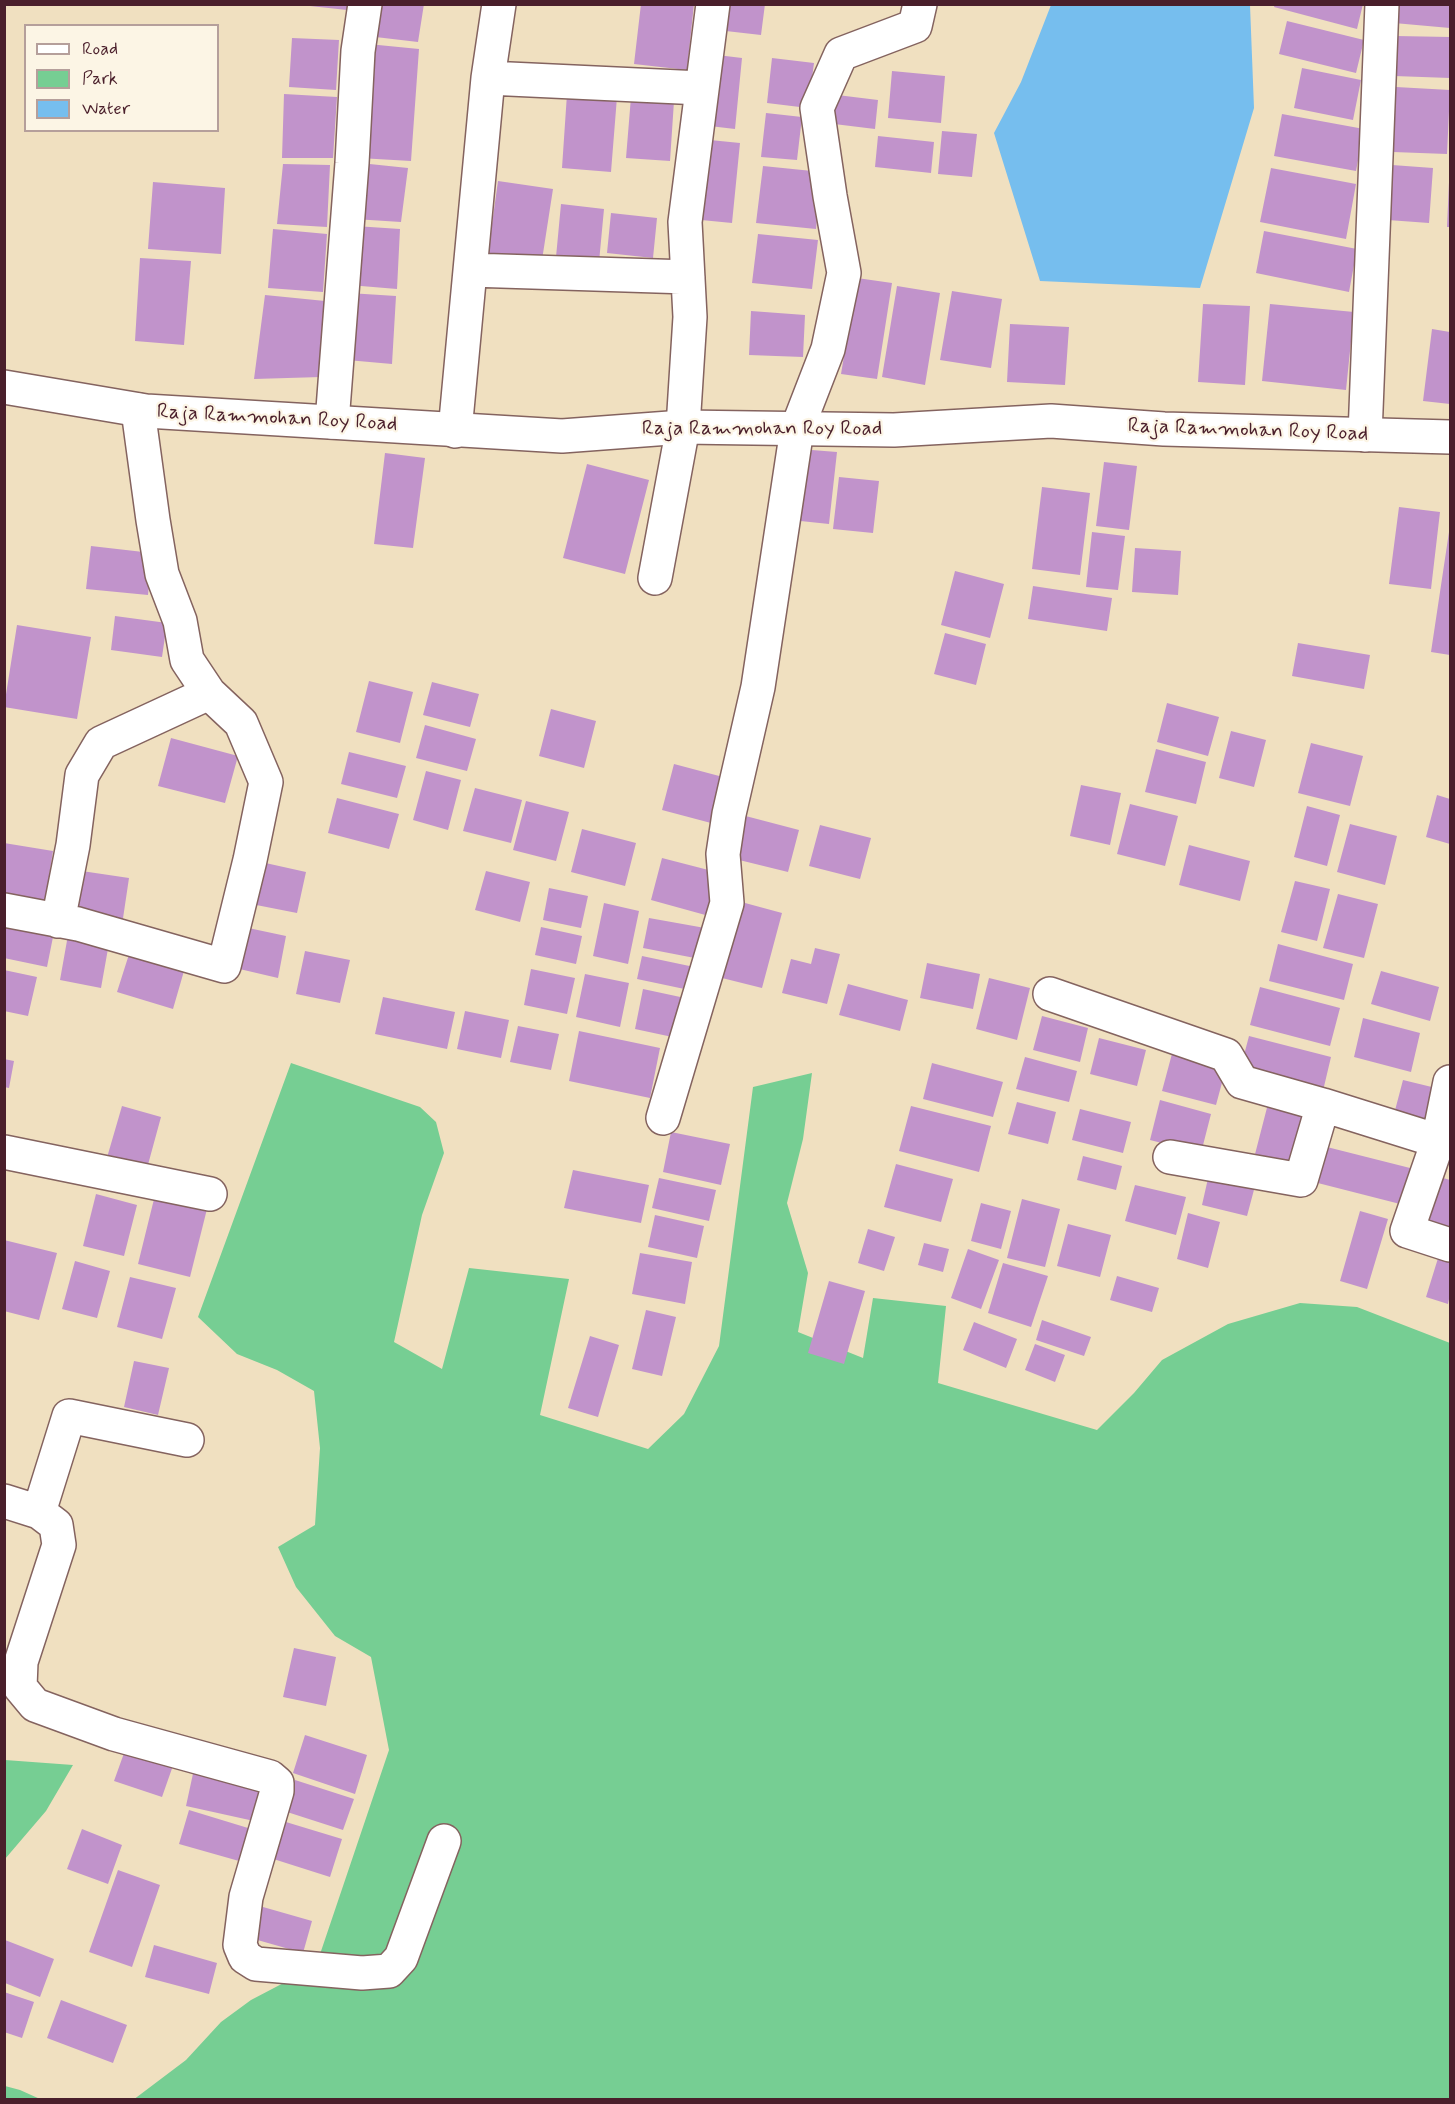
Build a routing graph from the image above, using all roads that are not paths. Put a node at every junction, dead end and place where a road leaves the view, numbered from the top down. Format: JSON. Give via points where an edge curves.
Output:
{"nodes":[{"id":1,"x":365,"y":4,"type":"edge"},
{"id":2,"x":499,"y":4,"type":"edge"},
{"id":3,"x":713,"y":4,"type":"edge"},
{"id":4,"x":920,"y":4,"type":"edge"},
{"id":5,"x":1382,"y":4,"type":"edge"},
{"id":6,"x":488,"y":78,"type":"junction"},
{"id":7,"x":701,"y":88,"type":"junction"},
{"id":8,"x":470,"y":270,"type":"junction"},
{"id":9,"x":688,"y":277,"type":"junction"},
{"id":10,"x":4,"y":387,"type":"edge"},
{"id":11,"x":138,"y":410,"type":"junction"},
{"id":12,"x":332,"y":422,"type":"junction"},
{"id":13,"x":683,"y":427,"type":"junction"},
{"id":14,"x":797,"y":429,"type":"junction"},
{"id":15,"x":454,"y":431,"type":"junction"},
{"id":16,"x":1365,"y":435,"type":"junction"},
{"id":17,"x":1450,"y":437,"type":"edge"},
{"id":18,"x":655,"y":578,"type":"dead end"},
{"id":19,"x":209,"y":693,"type":"junction"},
{"id":20,"x":4,"y":910,"type":"edge"},
{"id":21,"x":58,"y":921,"type":"junction"},
{"id":22,"x":1050,"y":994,"type":"dead end"},
{"id":23,"x":1450,"y":1082,"type":"edge"},
{"id":24,"x":1323,"y":1105,"type":"junction"},
{"id":25,"x":663,"y":1118,"type":"dead end"},
{"id":26,"x":1438,"y":1141,"type":"junction"},
{"id":27,"x":4,"y":1152,"type":"edge"},
{"id":28,"x":1170,"y":1157,"type":"dead end"},
{"id":29,"x":210,"y":1194,"type":"dead end"},
{"id":30,"x":1450,"y":1245,"type":"edge"},
{"id":31,"x":187,"y":1440,"type":"dead end"},
{"id":32,"x":4,"y":1501,"type":"edge"},
{"id":33,"x":39,"y":1512,"type":"junction"},
{"id":34,"x":444,"y":1841,"type":"dead end"}],
"edges":[{"from":1,"to":12,"type":"street","via":[[358,51]]},
{"from":2,"to":6,"type":"street"},
{"from":3,"to":7,"type":"street"},
{"from":4,"to":14,"type":"street","via":[[915,26],[841,54],[817,108],[844,273],[828,350]]},
{"from":5,"to":16,"type":"street"},
{"from":6,"to":7,"type":"street"},
{"from":6,"to":8,"type":"street"},
{"from":7,"to":9,"type":"street","via":[[686,222]]},
{"from":8,"to":9,"type":"street"},
{"from":8,"to":15,"type":"street"},
{"from":9,"to":13,"type":"street","via":[[690,317]]},
{"from":10,"to":11,"type":"street","name":"Raja Rammohan Roy Road"},
{"from":11,"to":12,"type":"street","name":"Raja Rammohan Roy Road"},
{"from":11,"to":19,"type":"street","via":[[162,574],[180,621],[187,660]]},
{"from":12,"to":15,"type":"street","name":"Raja Rammohan Roy Road"},
{"from":13,"to":14,"type":"street","name":"Raja Rammohan Roy Road"},
{"from":13,"to":15,"type":"street","name":"Raja Rammohan Roy Road","via":[[562,436]]},
{"from":13,"to":18,"type":"street"},
{"from":14,"to":16,"type":"street","name":"Raja Rammohan Roy Road","via":[[894,430],[1051,422]]},
{"from":14,"to":25,"type":"street","via":[[758,687],[723,854],[727,903]]},
{"from":16,"to":17,"type":"street","name":"Raja Rammohan Roy Road"},
{"from":19,"to":21,"type":"street","via":[[101,743],[82,775]]},
{"from":19,"to":21,"type":"street","via":[[241,723],[267,782],[224,966]]},
{"from":20,"to":21,"type":"street"},
{"from":22,"to":24,"type":"street","via":[[1226,1055],[1242,1082]]},
{"from":23,"to":26,"type":"street"},
{"from":24,"to":26,"type":"street"},
{"from":24,"to":28,"type":"street","via":[[1301,1180]]},
{"from":26,"to":30,"type":"street","via":[[1407,1231]]},
{"from":27,"to":29,"type":"street"},
{"from":31,"to":33,"type":"street","via":[[69,1416]]},
{"from":32,"to":33,"type":"street"},
{"from":33,"to":34,"type":"street","via":[[56,1525],[59,1545],[21,1662],[20,1687],[35,1705],[114,1734],[270,1777],[277,1783],[246,1897],[240,1945],[245,1958],[256,1964],[362,1973],[390,1971],[401,1958]]}]}
